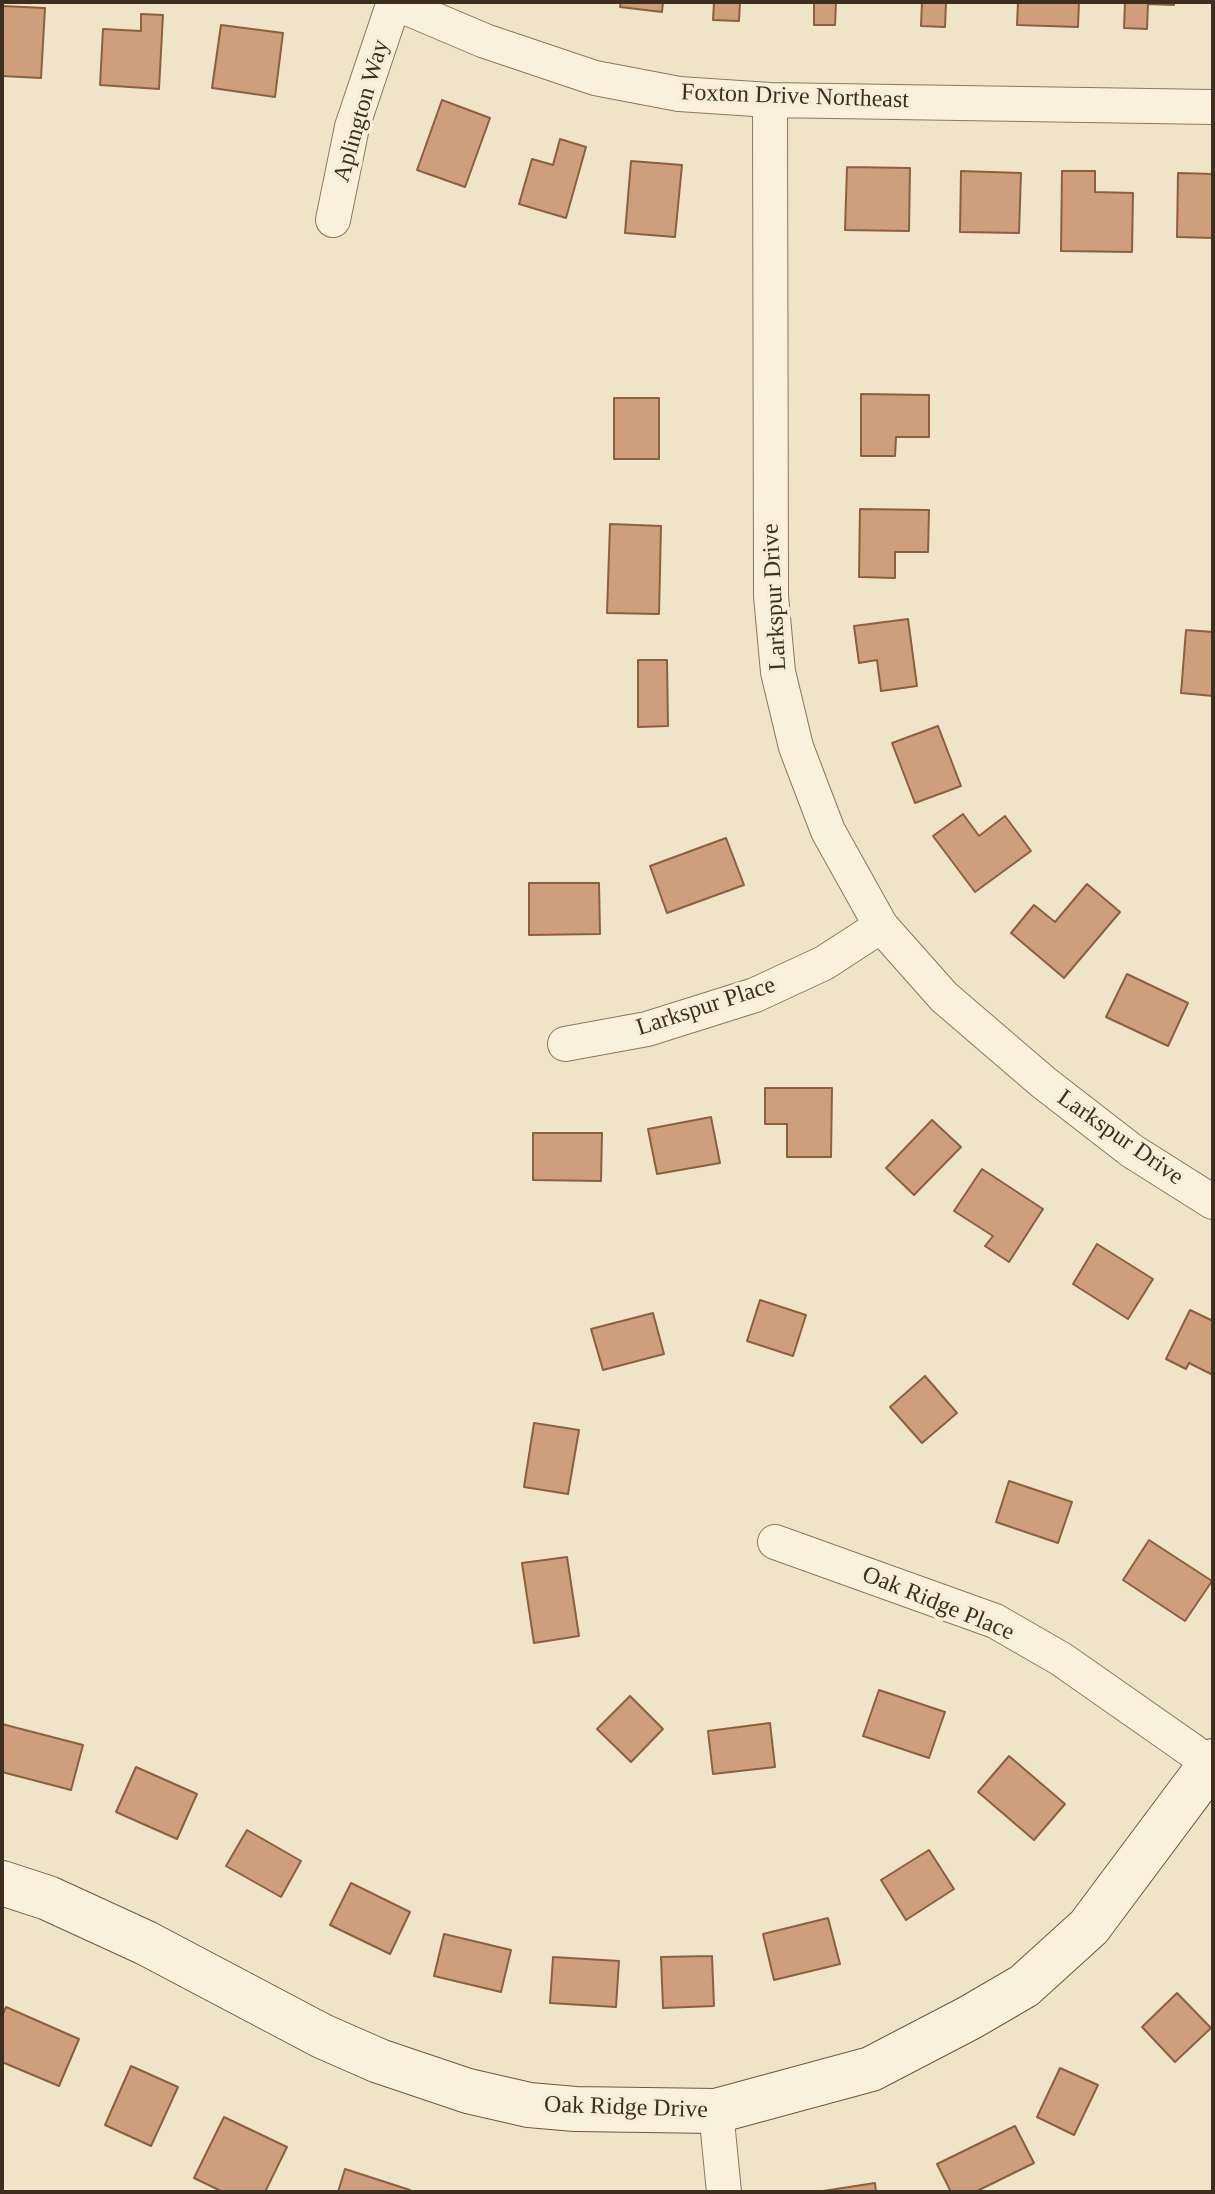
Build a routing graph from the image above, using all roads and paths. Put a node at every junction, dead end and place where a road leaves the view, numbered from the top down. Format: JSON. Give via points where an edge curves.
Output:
{"nodes":[{"id":1,"x":394,"y":2,"type":"edge"},
{"id":2,"x":770,"y":100,"type":"junction"},
{"id":3,"x":1213,"y":107,"type":"edge"},
{"id":4,"x":333,"y":220,"type":"dead end"},
{"id":5,"x":881,"y":926,"type":"junction"},
{"id":6,"x":565,"y":1044,"type":"dead end"},
{"id":7,"x":1213,"y":1202,"type":"edge"},
{"id":8,"x":775,"y":1542,"type":"dead end"},
{"id":9,"x":1212,"y":1763,"type":"edge"},
{"id":10,"x":2,"y":1883,"type":"edge"},
{"id":11,"x":716,"y":2111,"type":"junction"},
{"id":12,"x":724,"y":2192,"type":"edge"}],
"edges":[{"from":1,"to":2,"type":"street","name":"Foxton Drive Northeast","via":[[485,41],[595,78],[679,94]]},
{"from":1,"to":4,"type":"street","name":"Aplington Way","via":[[352,127]]},
{"from":2,"to":3,"type":"street","name":"Foxton Drive Northeast"},
{"from":2,"to":5,"type":"street","name":"Larkspur Drive","via":[[771,596],[778,672],[796,747],[828,831]]},
{"from":5,"to":6,"type":"street","name":"Larkspur Place","via":[[824,963],[755,995],[647,1029]]},
{"from":5,"to":7,"type":"street","name":"Larkspur Drive","via":[[944,997],[1043,1082],[1132,1151]]},
{"from":8,"to":9,"type":"street","name":"Oak Ridge Place","via":[[995,1621],[1061,1659]]},
{"from":9,"to":11,"type":"street","name":"Oak Ridge Drive","via":[[1089,1927],[1024,1986],[871,2069]]},
{"from":10,"to":11,"type":"street","name":"Oak Ridge Drive","via":[[146,1943],[322,2036],[468,2091],[575,2109]]},
{"from":11,"to":12,"type":"street"}]}
